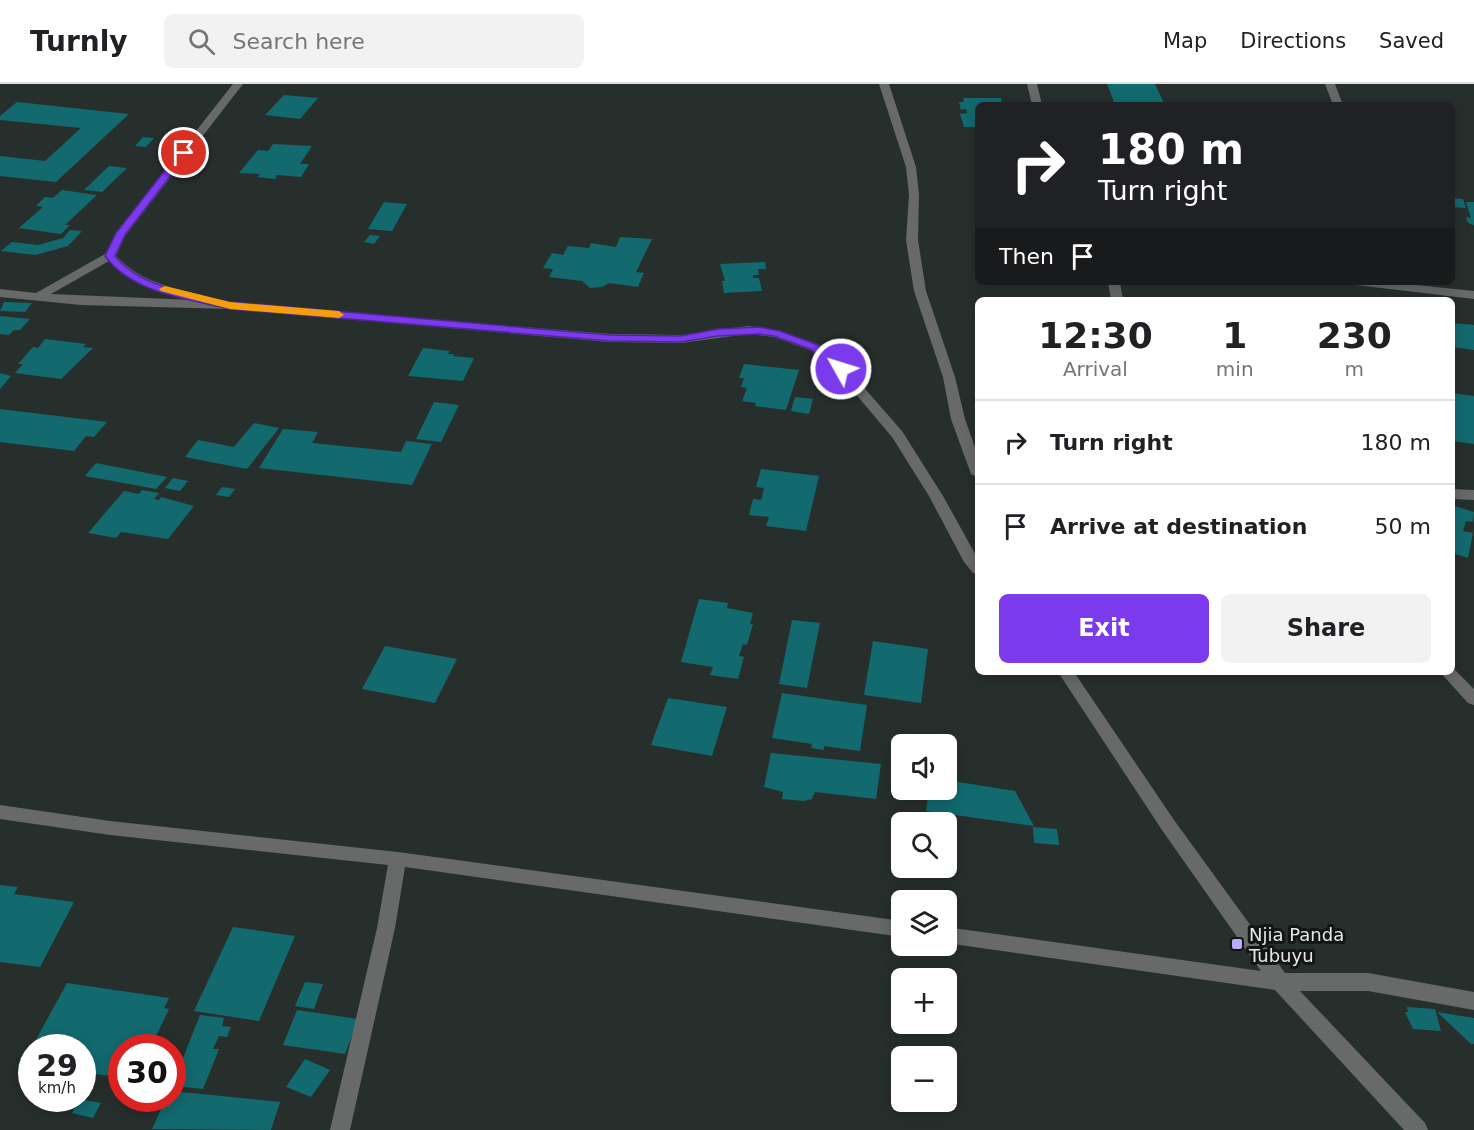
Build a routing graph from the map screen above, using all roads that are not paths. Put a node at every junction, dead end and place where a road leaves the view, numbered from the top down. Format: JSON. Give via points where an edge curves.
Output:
{"nodes":[{"id":1,"x":238,"y":84,"type":"edge"},
{"id":2,"x":884,"y":84,"type":"edge"},
{"id":3,"x":1032,"y":84,"type":"edge"},
{"id":4,"x":1330,"y":84,"type":"edge"},
{"id":5,"x":1036,"y":102,"type":"edge"},
{"id":6,"x":1337,"y":102,"type":"edge"},
{"id":7,"x":110,"y":256,"type":"junction"},
{"id":8,"x":1395,"y":285,"type":"edge"},
{"id":9,"x":0,"y":293,"type":"edge"},
{"id":10,"x":1474,"y":295,"type":"edge"},
{"id":11,"x":38,"y":297,"type":"junction"},
{"id":12,"x":230,"y":305,"type":"junction"},
{"id":13,"x":975,"y":466,"type":"edge"},
{"id":14,"x":1455,"y":494,"type":"edge"},
{"id":15,"x":1474,"y":495,"type":"edge"},
{"id":16,"x":975,"y":565,"type":"edge"},
{"id":17,"x":1068,"y":675,"type":"edge"},
{"id":18,"x":1451,"y":675,"type":"edge"},
{"id":19,"x":1474,"y":699,"type":"edge"},
{"id":20,"x":0,"y":812,"type":"edge"},
{"id":21,"x":398,"y":859,"type":"junction"},
{"id":22,"x":891,"y":927,"type":"edge"},
{"id":23,"x":957,"y":937,"type":"edge"},
{"id":24,"x":1280,"y":982,"type":"junction"},
{"id":25,"x":1474,"y":1000,"type":"edge"},
{"id":26,"x":340,"y":1130,"type":"edge"},
{"id":27,"x":1418,"y":1130,"type":"edge"}],
"edges":[{"from":1,"to":7,"type":"street","via":[[120,235]]},
{"from":2,"to":13,"type":"street","via":[[911,166],[912,240],[920,291]]},
{"from":3,"to":5,"type":"street"},
{"from":4,"to":6,"type":"street"},
{"from":7,"to":11,"type":"street"},
{"from":7,"to":12,"type":"street","via":[[135,278],[178,294]]},
{"from":8,"to":10,"type":"street"},
{"from":9,"to":11,"type":"street"},
{"from":11,"to":12,"type":"street"},
{"from":12,"to":16,"type":"street","via":[[610,338],[681,339],[748,330],[791,338],[814,347],[841,369],[897,434]]},
{"from":14,"to":15,"type":"street"},
{"from":17,"to":24,"type":"street"},
{"from":18,"to":19,"type":"street"},
{"from":20,"to":21,"type":"street"},
{"from":21,"to":22,"type":"street"},
{"from":21,"to":26,"type":"street"},
{"from":23,"to":24,"type":"street"},
{"from":24,"to":25,"type":"street","via":[[1368,982]]},
{"from":24,"to":27,"type":"street"}]}
